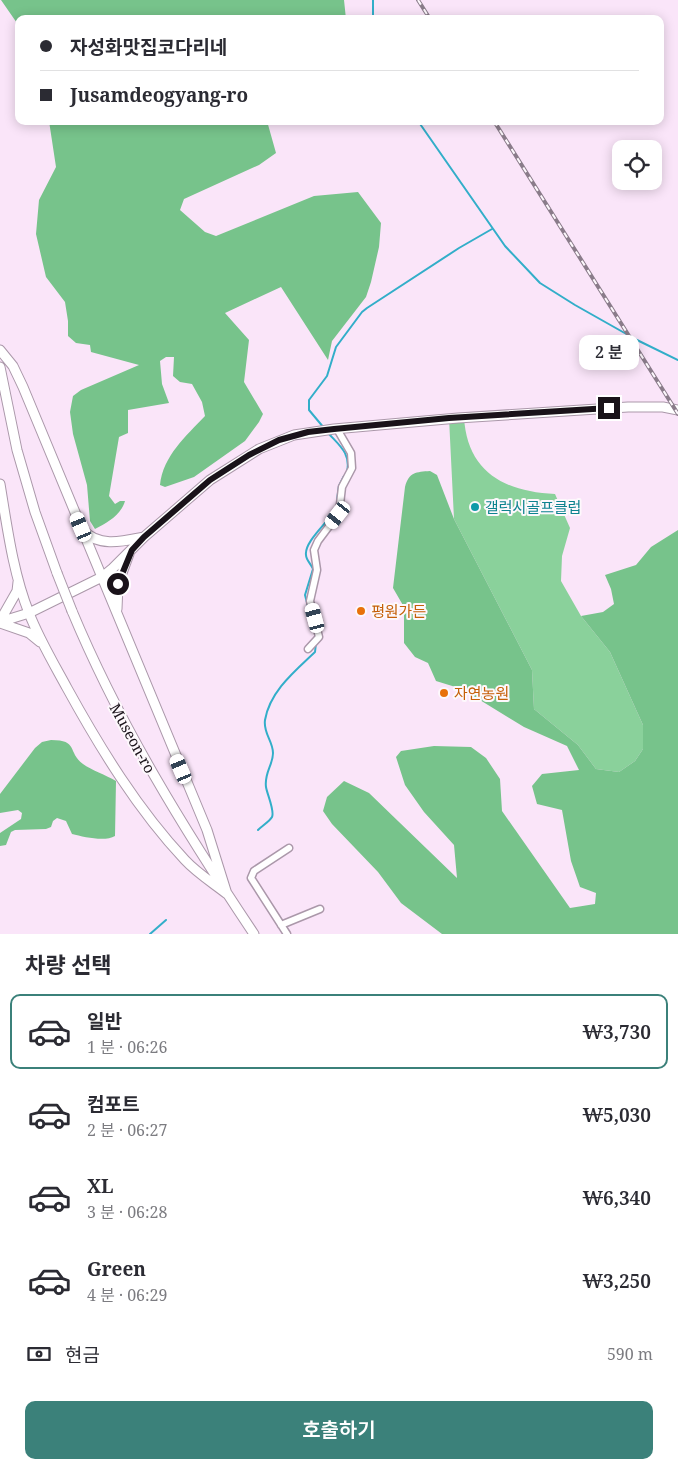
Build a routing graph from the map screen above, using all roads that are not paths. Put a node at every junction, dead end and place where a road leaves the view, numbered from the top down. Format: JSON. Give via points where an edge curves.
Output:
{"nodes":[{"id":1,"x":0,"y":350,"type":"edge"},
{"id":2,"x":0,"y":367,"type":"edge"},
{"id":3,"x":678,"y":410,"type":"edge"},
{"id":4,"x":336,"y":429,"type":"junction"},
{"id":5,"x":0,"y":484,"type":"edge"},
{"id":6,"x":81,"y":527,"type":"junction"},
{"id":7,"x":144,"y":537,"type":"junction"},
{"id":8,"x":132,"y":550,"type":"junction"},
{"id":9,"x":102,"y":577,"type":"junction"},
{"id":10,"x":18,"y":579,"type":"junction"},
{"id":11,"x":29,"y":613,"type":"junction"},
{"id":12,"x":118,"y":616,"type":"junction"},
{"id":13,"x":0,"y":622,"type":"edge"},
{"id":14,"x":46,"y":649,"type":"junction"},
{"id":15,"x":308,"y":649,"type":"dead end"},
{"id":16,"x":289,"y":848,"type":"dead end"},
{"id":17,"x":227,"y":894,"type":"junction"},
{"id":18,"x":320,"y":910,"type":"dead end"},
{"id":19,"x":281,"y":925,"type":"junction"},
{"id":20,"x":254,"y":934,"type":"edge"},
{"id":21,"x":287,"y":934,"type":"edge"}],
"edges":[{"from":1,"to":6,"type":"street","via":[[18,376]]},
{"from":2,"to":17,"type":"street","name":"Museon-ro","bridge":true,"via":[[17,450],[35,512],[72,611],[133,740]]},
{"from":3,"to":4,"type":"street","via":[[655,406],[618,407]]},
{"from":4,"to":7,"type":"street","via":[[279,440],[238,462],[210,480]]},
{"from":4,"to":15,"type":"street","via":[[351,453],[352,468],[342,488],[339,513],[314,550],[317,570],[310,601],[319,638]]},
{"from":5,"to":10,"type":"street"},
{"from":6,"to":7,"type":"street","via":[[91,537],[107,542]]},
{"from":6,"to":9,"type":"street"},
{"from":7,"to":8,"type":"street"},
{"from":8,"to":9,"type":"street"},
{"from":8,"to":12,"type":"street","via":[[118,584]]},
{"from":9,"to":11,"type":"street"},
{"from":9,"to":12,"type":"street"},
{"from":10,"to":11,"type":"street"},
{"from":10,"to":13,"type":"street","via":[[17,591]]},
{"from":11,"to":13,"type":"street"},
{"from":11,"to":14,"type":"street"},
{"from":12,"to":17,"type":"street","via":[[207,830]]},
{"from":13,"to":14,"type":"street","via":[[29,633]]},
{"from":14,"to":17,"type":"street","via":[[86,724],[147,814],[186,862]]},
{"from":16,"to":19,"type":"street","via":[[251,875],[252,882]]},
{"from":17,"to":20,"type":"street","name":"Museon-ro"},
{"from":18,"to":19,"type":"street"},
{"from":19,"to":21,"type":"street"}]}
